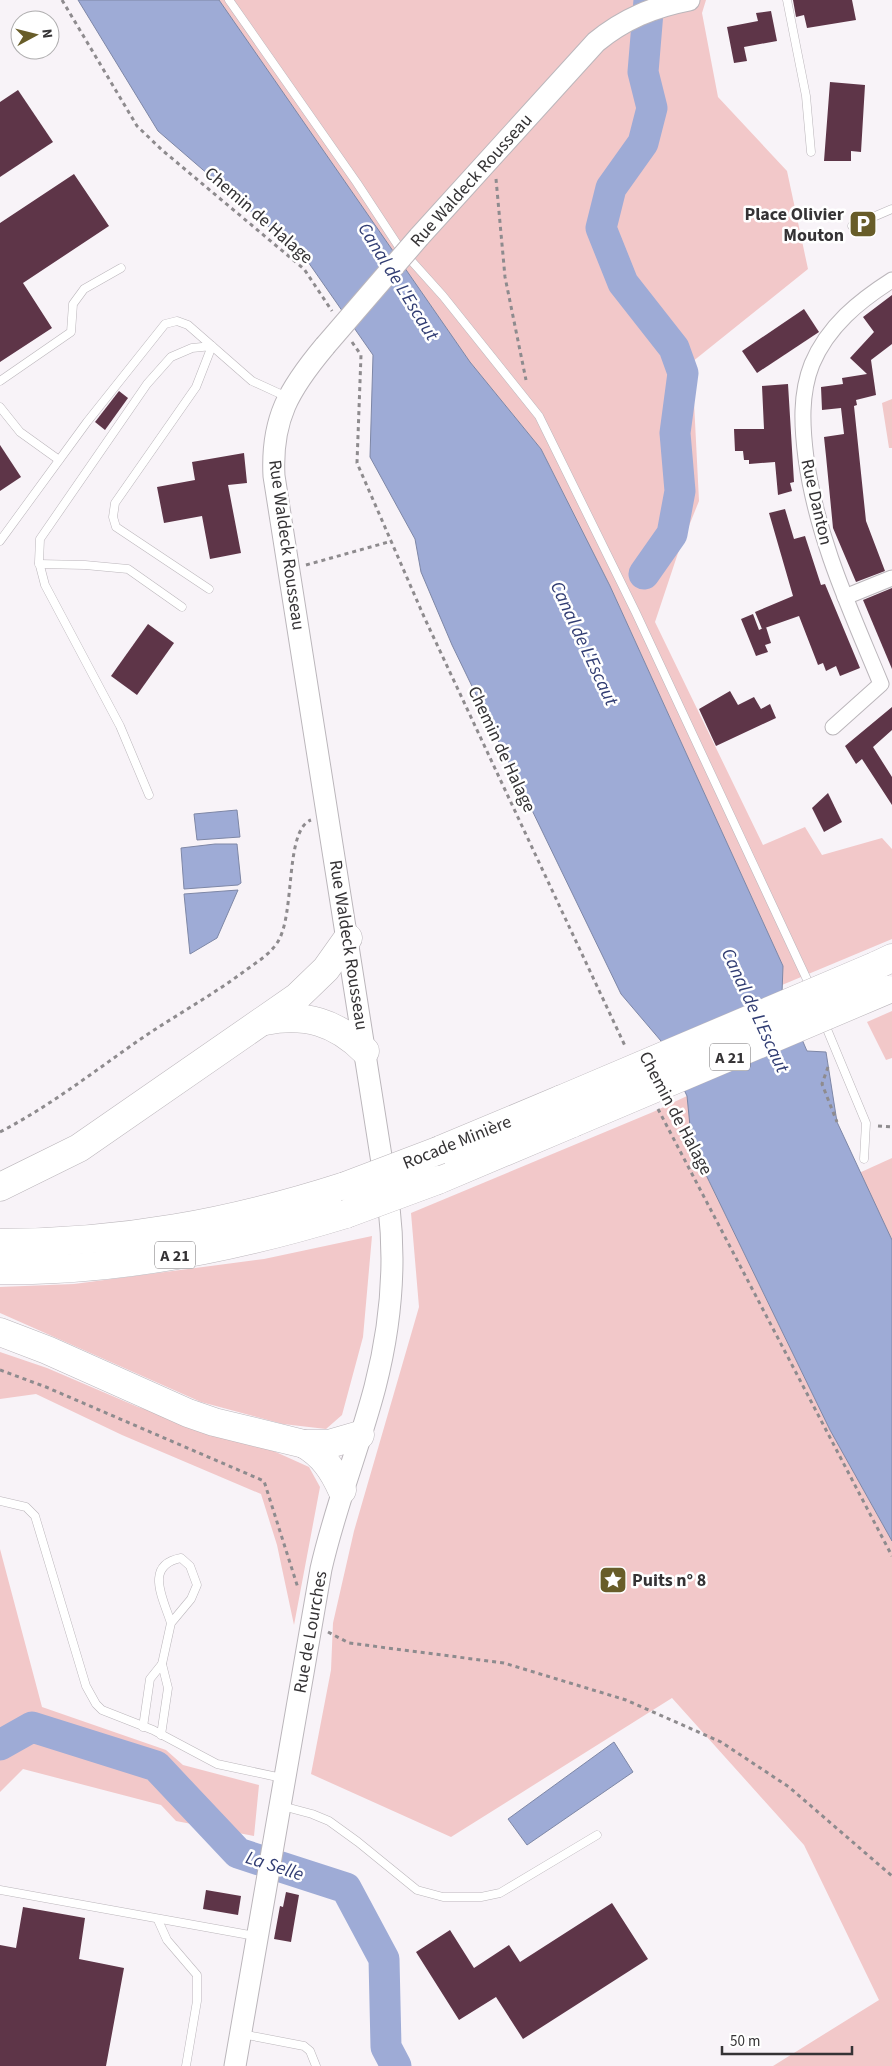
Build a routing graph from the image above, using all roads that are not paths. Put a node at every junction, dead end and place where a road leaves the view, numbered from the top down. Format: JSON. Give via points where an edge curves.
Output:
{"nodes":[{"id":1,"x":229,"y":0,"type":"edge"},
{"id":2,"x":689,"y":0,"type":"edge"},
{"id":3,"x":787,"y":0,"type":"edge"},
{"id":4,"x":811,"y":152,"type":"dead end"},
{"id":5,"x":892,"y":209,"type":"edge"},
{"id":6,"x":852,"y":226,"type":"dead end"},
{"id":7,"x":121,"y":268,"type":"dead end"},
{"id":8,"x":892,"y":280,"type":"edge"},
{"id":9,"x":212,"y":346,"type":"junction"},
{"id":10,"x":0,"y":381,"type":"edge"},
{"id":11,"x":288,"y":398,"type":"junction"},
{"id":12,"x":0,"y":407,"type":"edge"},
{"id":13,"x":4,"y":420,"type":"edge"},
{"id":14,"x":59,"y":460,"type":"junction"},
{"id":15,"x":0,"y":541,"type":"edge"},
{"id":16,"x":39,"y":564,"type":"junction"},
{"id":17,"x":892,"y":578,"type":"edge"},
{"id":18,"x":209,"y":589,"type":"dead end"},
{"id":19,"x":845,"y":597,"type":"junction"},
{"id":20,"x":182,"y":607,"type":"dead end"},
{"id":21,"x":887,"y":685,"type":"edge"},
{"id":22,"x":833,"y":727,"type":"dead end"},
{"id":23,"x":149,"y":795,"type":"dead end"},
{"id":24,"x":348,"y":938,"type":"junction"},
{"id":25,"x":884,"y":962,"type":"edge"},
{"id":26,"x":889,"y":989,"type":"edge"},
{"id":27,"x":816,"y":1002,"type":"dead end"},
{"id":28,"x":820,"y":1012,"type":"dead end"},
{"id":29,"x":259,"y":1023,"type":"junction"},
{"id":30,"x":365,"y":1051,"type":"junction"},
{"id":31,"x":864,"y":1159,"type":"dead end"},
{"id":32,"x":0,"y":1187,"type":"edge"},
{"id":33,"x":388,"y":1202,"type":"joint"},
{"id":34,"x":0,"y":1243,"type":"edge"},
{"id":35,"x":0,"y":1270,"type":"edge"},
{"id":36,"x":0,"y":1332,"type":"edge"},
{"id":37,"x":360,"y":1435,"type":"junction"},
{"id":38,"x":304,"y":1444,"type":"junction"},
{"id":39,"x":342,"y":1490,"type":"junction"},
{"id":40,"x":0,"y":1501,"type":"edge"},
{"id":41,"x":171,"y":1624,"type":"junction"},
{"id":42,"x":162,"y":1664,"type":"junction"},
{"id":43,"x":143,"y":1727,"type":"junction"},
{"id":44,"x":161,"y":1735,"type":"junction"},
{"id":45,"x":284,"y":1779,"type":"junction"},
{"id":46,"x":280,"y":1805,"type":"junction"},
{"id":47,"x":596,"y":1835,"type":"dead end"},
{"id":48,"x":0,"y":1890,"type":"edge"},
{"id":49,"x":158,"y":1920,"type":"junction"},
{"id":50,"x":257,"y":1936,"type":"junction"},
{"id":51,"x":240,"y":2033,"type":"junction"},
{"id":52,"x":186,"y":2066,"type":"edge"},
{"id":53,"x":235,"y":2066,"type":"edge"},
{"id":54,"x":316,"y":2066,"type":"edge"}],
"edges":[{"from":1,"to":27,"type":"lane","via":[[399,247],[531,405],[554,442]]},
{"from":2,"to":11,"type":"street","name":"Rue Waldeck Rousseau","bridge":true,"via":[[630,18],[583,54],[325,346]]},
{"from":3,"to":4,"type":"lane","via":[[806,96]]},
{"from":5,"to":6,"type":"lane"},
{"from":7,"to":10,"type":"lane","via":[[84,289],[73,304],[71,332]]},
{"from":8,"to":19,"type":"street","name":"Rue Danton","via":[[850,310],[836,327],[813,362],[803,398],[804,442],[813,500],[823,539]]},
{"from":9,"to":11,"type":"lane","via":[[252,381]]},
{"from":9,"to":14,"type":"lane","via":[[188,325],[177,322],[165,324]]},
{"from":9,"to":16,"type":"lane","via":[[192,348],[171,357],[147,384],[40,539]]},
{"from":9,"to":18,"type":"lane","via":[[196,388],[115,503],[113,517],[116,527]]},
{"from":11,"to":24,"type":"street","name":"Rue Waldeck Rousseau","via":[[275,436],[273,463]]},
{"from":12,"to":13,"type":"lane"},
{"from":13,"to":14,"type":"lane"},
{"from":14,"to":15,"type":"lane"},
{"from":16,"to":20,"type":"lane","via":[[128,569]]},
{"from":16,"to":23,"type":"lane","via":[[45,585],[120,726]]},
{"from":17,"to":19,"type":"street"},
{"from":19,"to":21,"type":"street","name":"Rue Danton"},
{"from":21,"to":22,"type":"street","name":"Rue Danton"},
{"from":24,"to":29,"type":"highway","via":[[317,979]]},
{"from":24,"to":30,"type":"street","name":"Rue Waldeck Rousseau"},
{"from":25,"to":34,"type":"highway","name":"Rocade Minière","number":"A 21","bridge":true,"via":[[440,1150],[345,1186],[255,1213],[167,1231],[102,1239]]},
{"from":26,"to":35,"type":"highway","name":"Rocade Minière","number":"A 21","bridge":true,"via":[[438,1180],[346,1214],[256,1239],[179,1255],[80,1267]]},
{"from":28,"to":31,"type":"lane","via":[[866,1123]]},
{"from":29,"to":30,"type":"highway","via":[[286,1018],[319,1021],[346,1033]]},
{"from":29,"to":32,"type":"highway","via":[[79,1148]]},
{"from":30,"to":33,"type":"street","name":"Rue Waldeck Rousseau"},
{"from":33,"to":37,"type":"street","name":"Rue de Lourches","via":[[393,1252],[387,1321],[378,1373]]},
{"from":36,"to":38,"type":"highway","via":[[188,1413]]},
{"from":37,"to":38,"type":"highway","via":[[329,1444]]},
{"from":37,"to":39,"type":"street","name":"Rue de Lourches"},
{"from":38,"to":39,"type":"highway","via":[[329,1465]]},
{"from":39,"to":45,"type":"street","name":"Rue de Lourches","via":[[325,1552]]},
{"from":40,"to":43,"type":"lane","via":[[26,1507],[35,1516],[86,1686],[96,1704],[111,1716]]},
{"from":41,"to":41,"type":"lane","via":[[191,1599],[197,1585],[190,1566],[181,1558],[168,1560],[160,1570],[159,1586]]},
{"from":41,"to":42,"type":"lane"},
{"from":42,"to":43,"type":"lane","via":[[150,1679]]},
{"from":42,"to":44,"type":"lane","via":[[168,1688]]},
{"from":43,"to":44,"type":"lane"},
{"from":44,"to":45,"type":"lane","via":[[217,1764]]},
{"from":45,"to":46,"type":"street","name":"Rue de Lourches"},
{"from":46,"to":47,"type":"lane","via":[[328,1821],[417,1890],[443,1897],[500,1893]]},
{"from":46,"to":50,"type":"street","name":"Rue de Lourches"},
{"from":48,"to":49,"type":"lane"},
{"from":49,"to":50,"type":"lane"},
{"from":49,"to":52,"type":"lane","via":[[167,1940],[197,1975],[198,2001]]},
{"from":50,"to":51,"type":"street","name":"Rue de Lourches"},
{"from":51,"to":53,"type":"street","name":"Rue de Lourches"},
{"from":51,"to":54,"type":"lane","via":[[304,2046],[310,2051]]}]}
